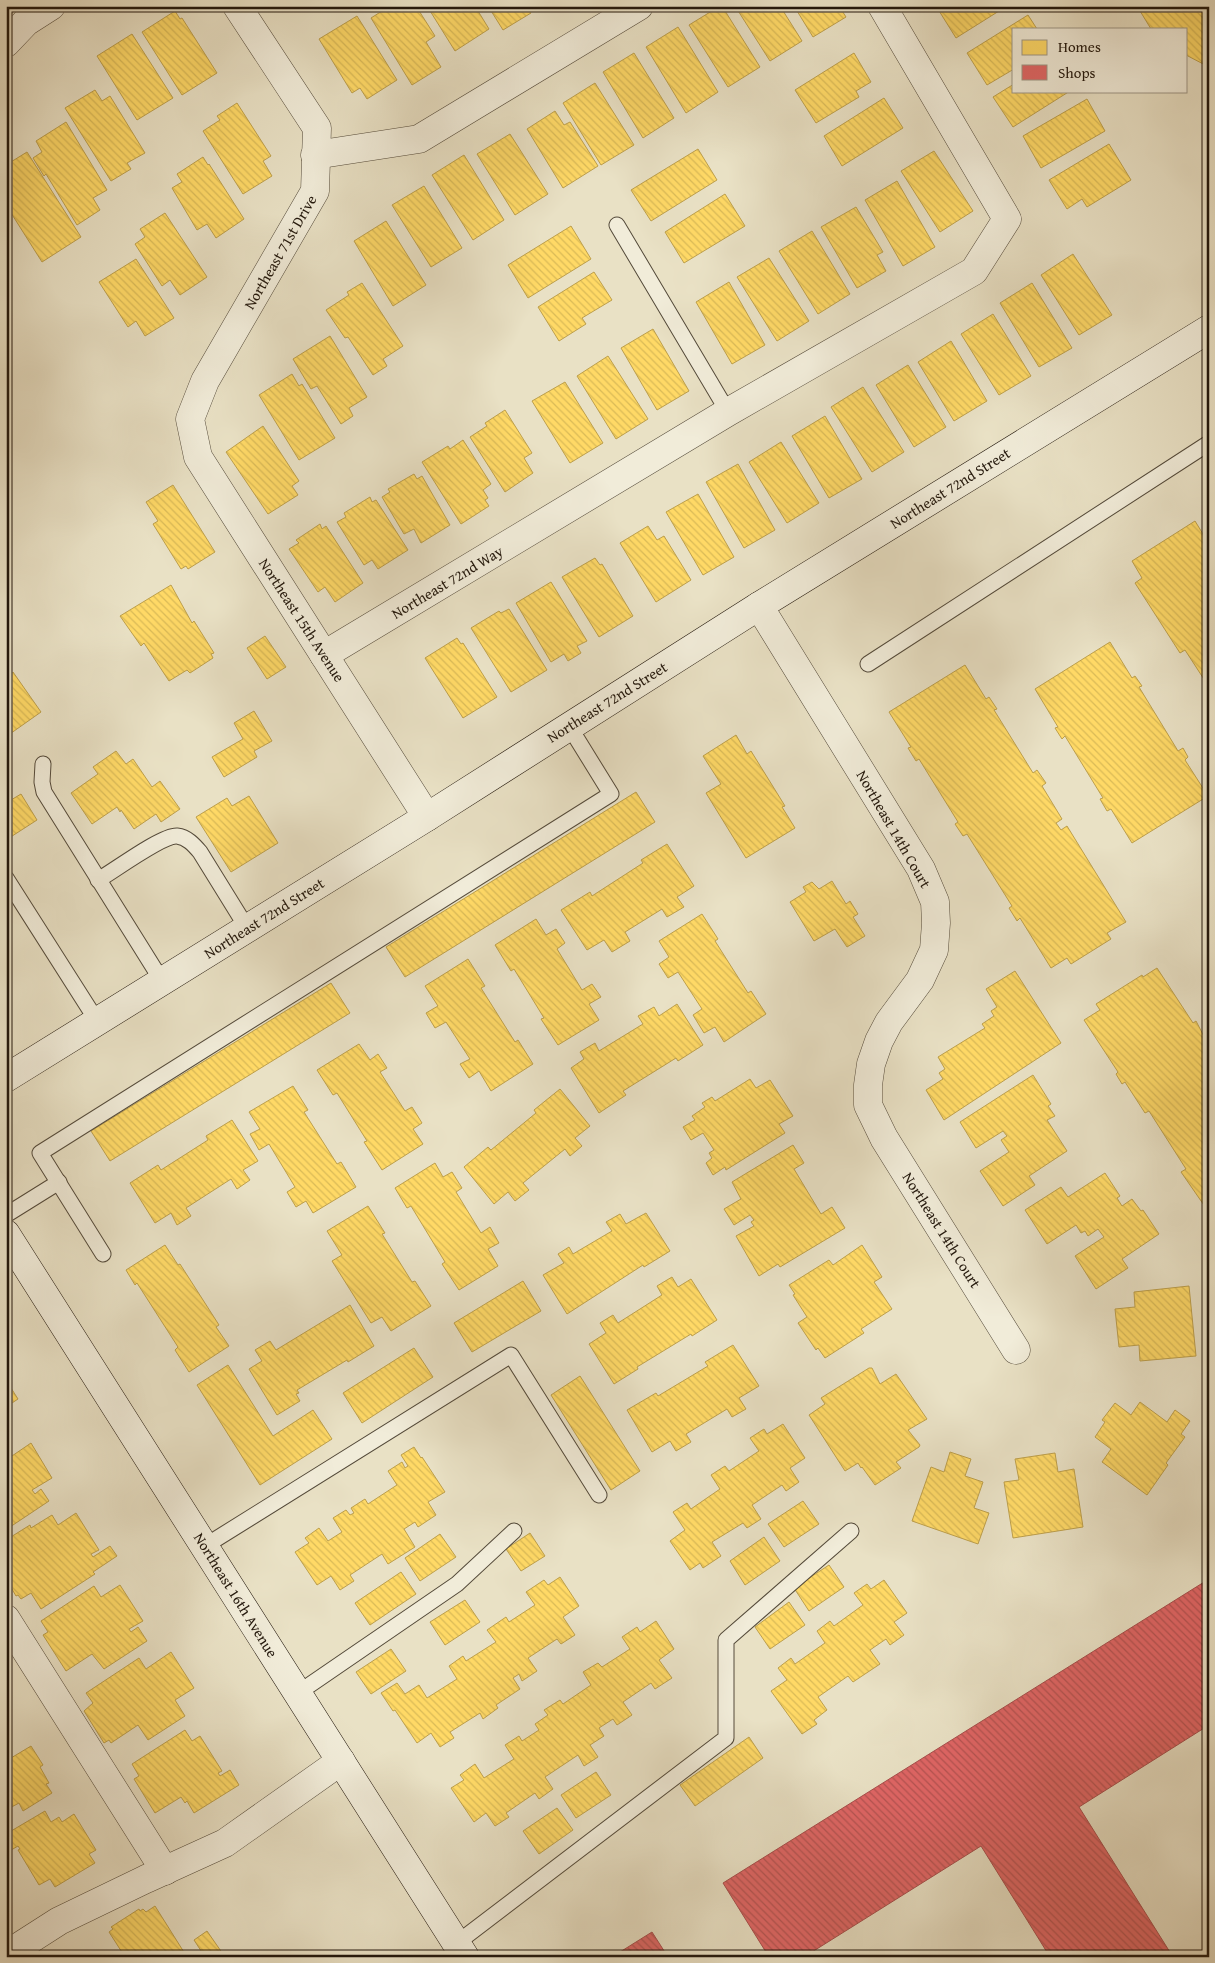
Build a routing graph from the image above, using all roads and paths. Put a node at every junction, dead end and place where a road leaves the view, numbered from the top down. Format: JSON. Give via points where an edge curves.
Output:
{"nodes":[{"id":1,"x":52,"y":6,"type":"edge"},
{"id":2,"x":237,"y":6,"type":"edge"},
{"id":3,"x":639,"y":6,"type":"edge"},
{"id":4,"x":882,"y":6,"type":"edge"},
{"id":5,"x":6,"y":43,"type":"edge"},
{"id":6,"x":315,"y":156,"type":"junction"},
{"id":7,"x":617,"y":225,"type":"dead end"},
{"id":8,"x":1209,"y":329,"type":"edge"},
{"id":9,"x":728,"y":412,"type":"junction"},
{"id":10,"x":190,"y":419,"type":"joint"},
{"id":11,"x":1209,"y":443,"type":"edge"},
{"id":12,"x":759,"y":606,"type":"junction"},
{"id":13,"x":324,"y":655,"type":"junction"},
{"id":14,"x":868,"y":664,"type":"dead end"},
{"id":15,"x":569,"y":726,"type":"junction"},
{"id":16,"x":43,"y":764,"type":"dead end"},
{"id":17,"x":427,"y":816,"type":"junction"},
{"id":18,"x":6,"y":878,"type":"edge"},
{"id":19,"x":98,"y":880,"type":"junction"},
{"id":20,"x":247,"y":928,"type":"junction"},
{"id":21,"x":162,"y":982,"type":"junction"},
{"id":22,"x":97,"y":1021,"type":"junction"},
{"id":23,"x":6,"y":1078,"type":"edge"},
{"id":24,"x":59,"y":1182,"type":"junction"},
{"id":25,"x":6,"y":1215,"type":"edge"},
{"id":26,"x":6,"y":1234,"type":"edge"},
{"id":27,"x":103,"y":1254,"type":"dead end"},
{"id":28,"x":1016,"y":1350,"type":"dead end"},
{"id":29,"x":599,"y":1495,"type":"dead end"},
{"id":30,"x":851,"y":1531,"type":"dead end"},
{"id":31,"x":514,"y":1532,"type":"dead end"},
{"id":32,"x":205,"y":1546,"type":"junction"},
{"id":33,"x":6,"y":1619,"type":"edge"},
{"id":34,"x":298,"y":1693,"type":"junction"},
{"id":35,"x":341,"y":1761,"type":"junction"},
{"id":36,"x":165,"y":1870,"type":"junction"},
{"id":37,"x":461,"y":1950,"type":"edge"},
{"id":38,"x":6,"y":1954,"type":"edge"}],
"edges":[{"from":1,"to":5,"type":"street","via":[[26,22]]},
{"from":2,"to":6,"type":"street","name":"Northeast 71st Drive","via":[[317,128]]},
{"from":3,"to":6,"type":"street","via":[[419,139]]},
{"from":4,"to":9,"type":"street","name":"Northeast 72nd Way","via":[[1007,219],[974,271]]},
{"from":6,"to":10,"type":"street","name":"Northeast 71st Drive","via":[[315,191],[205,381]]},
{"from":7,"to":9,"type":"lane"},
{"from":8,"to":12,"type":"street","name":"Northeast 72nd Street"},
{"from":9,"to":13,"type":"street","name":"Northeast 72nd Way"},
{"from":10,"to":13,"type":"street","name":"Northeast 15th Avenue","via":[[198,457]]},
{"from":11,"to":14,"type":"lane"},
{"from":12,"to":15,"type":"street","name":"Northeast 72nd Street"},
{"from":12,"to":28,"type":"street","name":"Northeast 14th Court","via":[[921,869],[935,902],[934,950],[920,980],[879,1041],[871,1064],[868,1105],[884,1138]]},
{"from":13,"to":17,"type":"street","name":"Northeast 15th Avenue"},
{"from":15,"to":17,"type":"street","name":"Northeast 72nd Street"},
{"from":15,"to":24,"type":"lane","via":[[611,794],[40,1153]]},
{"from":16,"to":19,"type":"lane","via":[[44,792]]},
{"from":17,"to":20,"type":"street","name":"Northeast 72nd Street"},
{"from":18,"to":22,"type":"lane"},
{"from":19,"to":20,"type":"lane","via":[[160,841],[177,836],[192,842],[200,852]]},
{"from":19,"to":21,"type":"lane"},
{"from":20,"to":21,"type":"street","name":"Northeast 72nd Street"},
{"from":21,"to":22,"type":"street","name":"Northeast 72nd Street"},
{"from":22,"to":23,"type":"street","name":"Northeast 72nd Street"},
{"from":24,"to":25,"type":"lane"},
{"from":24,"to":27,"type":"lane"},
{"from":26,"to":32,"type":"street","name":"Northeast 16th Avenue"},
{"from":29,"to":32,"type":"lane","via":[[511,1355]]},
{"from":30,"to":37,"type":"lane","via":[[726,1640],[726,1738]]},
{"from":31,"to":34,"type":"lane","via":[[457,1584]]},
{"from":32,"to":34,"type":"street","name":"Northeast 16th Avenue"},
{"from":33,"to":36,"type":"street"},
{"from":34,"to":35,"type":"street","name":"Northeast 16th Avenue"},
{"from":35,"to":36,"type":"street","via":[[225,1843]]},
{"from":35,"to":37,"type":"street","name":"Northeast 16th Avenue"},
{"from":36,"to":38,"type":"street","via":[[59,1921]]}]}
